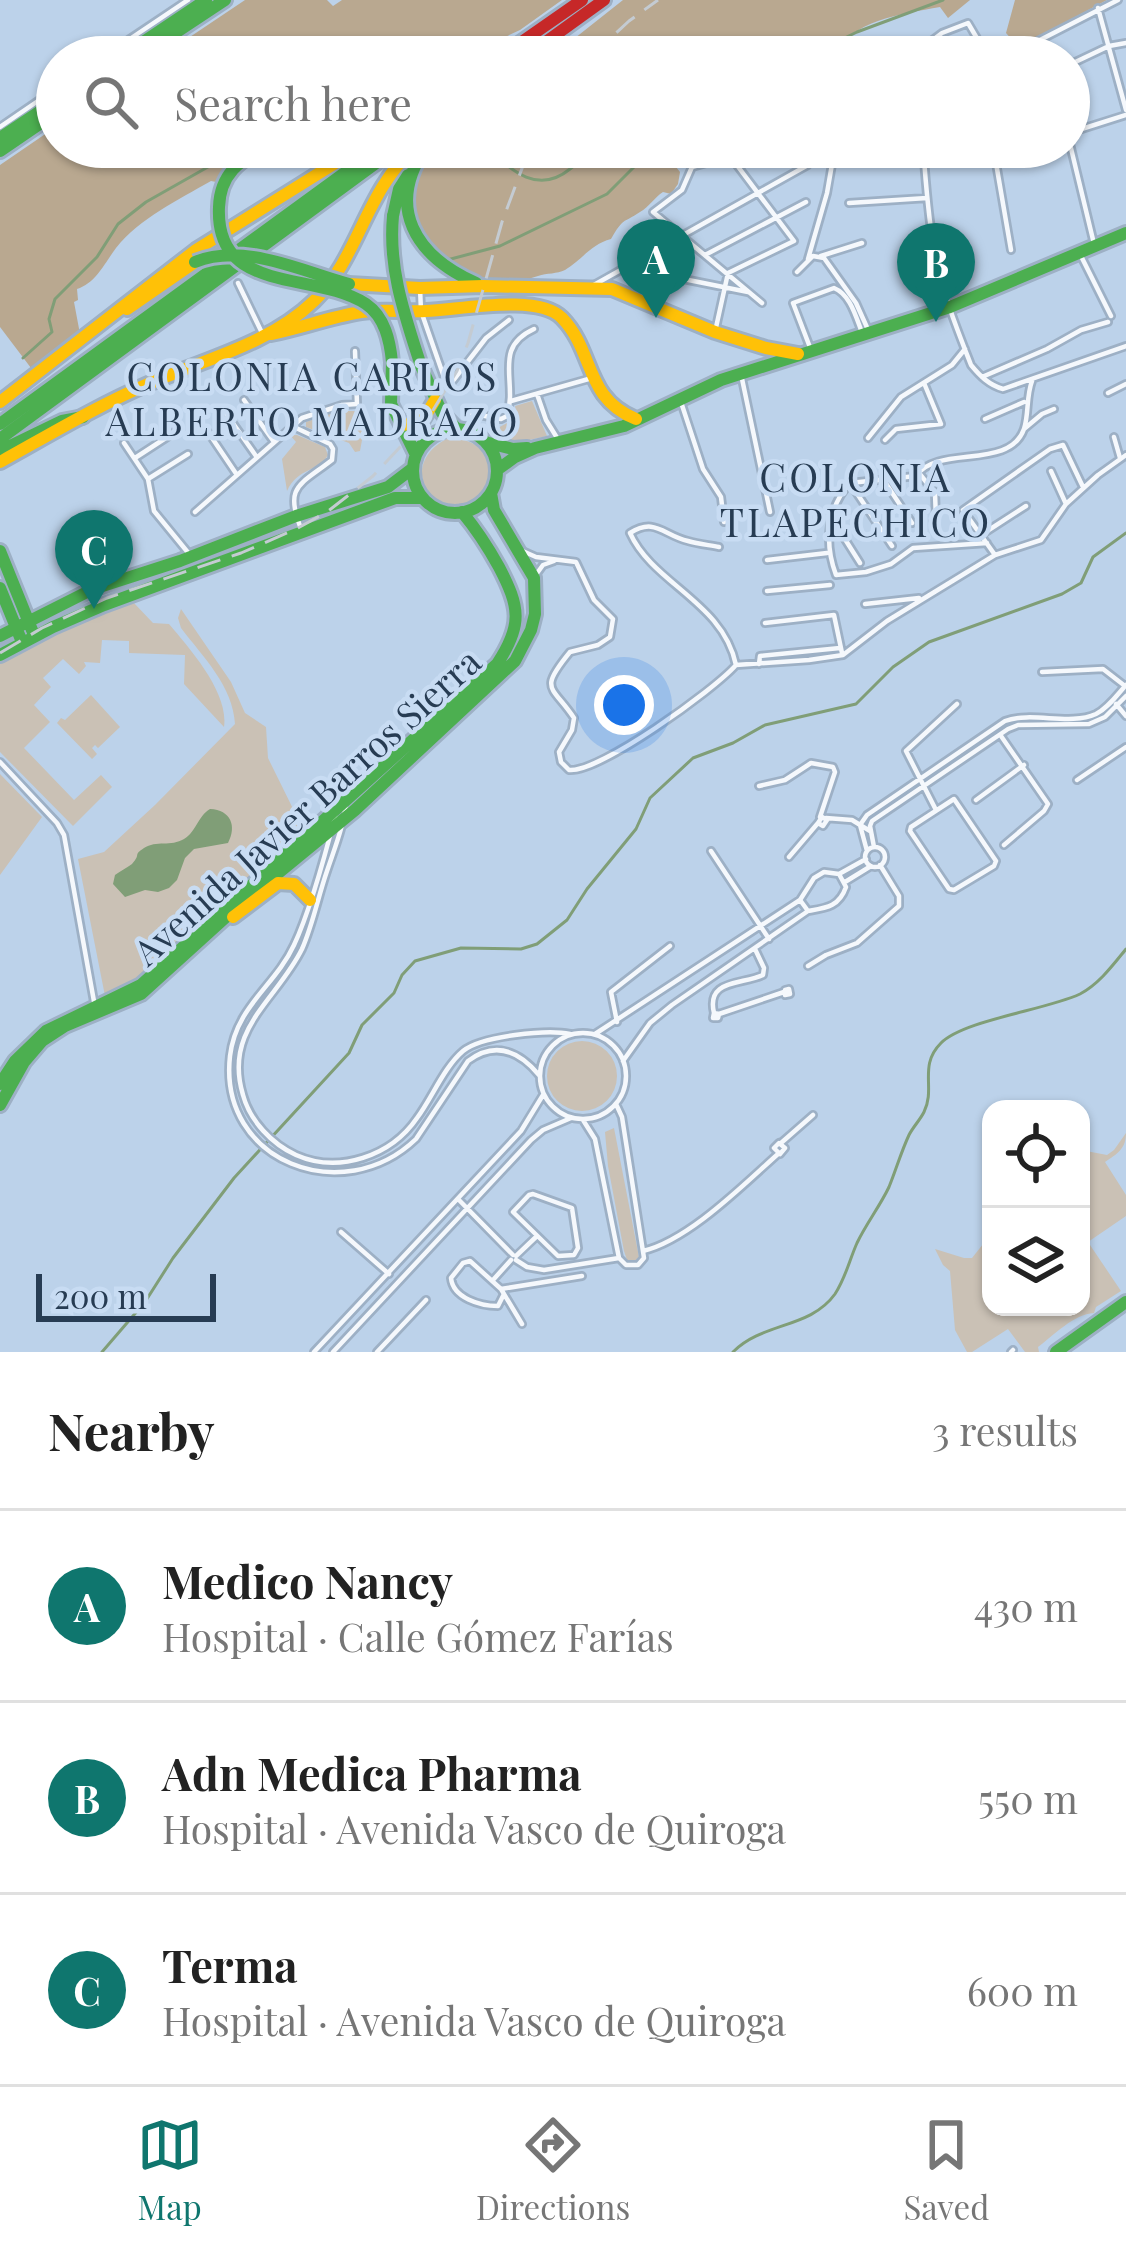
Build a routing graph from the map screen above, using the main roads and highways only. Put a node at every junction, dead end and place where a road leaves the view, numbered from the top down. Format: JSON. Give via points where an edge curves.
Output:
{"nodes":[{"id":1,"x":206,"y":0,"type":"edge"},
{"id":2,"x":224,"y":0,"type":"edge"},
{"id":3,"x":582,"y":0,"type":"edge"},
{"id":4,"x":604,"y":0,"type":"edge"},
{"id":5,"x":559,"y":33,"type":"junction"},
{"id":6,"x":152,"y":36,"type":"edge"},
{"id":7,"x":170,"y":36,"type":"edge"},
{"id":8,"x":530,"y":36,"type":"edge"},
{"id":9,"x":555,"y":36,"type":"edge"},
{"id":10,"x":556,"y":36,"type":"edge"},
{"id":11,"x":36,"y":114,"type":"edge"},
{"id":12,"x":36,"y":126,"type":"edge"},
{"id":13,"x":0,"y":138,"type":"edge"},
{"id":14,"x":0,"y":151,"type":"edge"},
{"id":15,"x":233,"y":168,"type":"edge"},
{"id":16,"x":327,"y":168,"type":"edge"},
{"id":17,"x":351,"y":168,"type":"edge"},
{"id":18,"x":369,"y":168,"type":"edge"},
{"id":19,"x":392,"y":168,"type":"edge"},
{"id":20,"x":411,"y":168,"type":"joint"},
{"id":21,"x":1126,"y":232,"type":"edge"},
{"id":22,"x":483,"y":286,"type":"junction"},
{"id":23,"x":114,"y":316,"type":"junction"},
{"id":24,"x":263,"y":335,"type":"junction"},
{"id":25,"x":805,"y":352,"type":"junction"},
{"id":26,"x":435,"y":400,"type":"junction"},
{"id":27,"x":0,"y":402,"type":"edge"},
{"id":28,"x":83,"y":417,"type":"junction"},
{"id":29,"x":636,"y":419,"type":"junction"},
{"id":30,"x":0,"y":424,"type":"edge"},
{"id":31,"x":399,"y":425,"type":"junction"},
{"id":32,"x":457,"y":429,"type":"junction"},
{"id":33,"x":0,"y":440,"type":"edge"},
{"id":34,"x":486,"y":442,"type":"junction"},
{"id":35,"x":535,"y":448,"type":"junction"},
{"id":36,"x":0,"y":451,"type":"edge"},
{"id":37,"x":0,"y":461,"type":"edge"},
{"id":38,"x":414,"y":462,"type":"junction"},
{"id":39,"x":497,"y":470,"type":"junction"},
{"id":40,"x":490,"y":494,"type":"junction"},
{"id":41,"x":423,"y":498,"type":"junction"},
{"id":42,"x":462,"y":512,"type":"junction"},
{"id":43,"x":505,"y":530,"type":"junction"},
{"id":44,"x":484,"y":539,"type":"junction"},
{"id":45,"x":0,"y":551,"type":"edge"},
{"id":46,"x":0,"y":588,"type":"edge"},
{"id":47,"x":22,"y":624,"type":"junction"},
{"id":48,"x":0,"y":636,"type":"edge"},
{"id":49,"x":28,"y":639,"type":"junction"},
{"id":50,"x":0,"y":655,"type":"edge"},
{"id":51,"x":340,"y":814,"type":"junction"},
{"id":52,"x":310,"y":900,"type":"road end"},
{"id":53,"x":207,"y":935,"type":"junction"},
{"id":54,"x":95,"y":1009,"type":"junction"},
{"id":55,"x":0,"y":1084,"type":"edge"},
{"id":56,"x":0,"y":1105,"type":"edge"},
{"id":57,"x":1126,"y":1302,"type":"edge"},
{"id":58,"x":1056,"y":1352,"type":"edge"}],
"edges":[{"from":1,"to":6,"type":"main road"},
{"from":2,"to":7,"type":"main road"},
{"from":3,"to":8,"type":"main road"},
{"from":4,"to":5,"type":"main road"},
{"from":5,"to":9,"type":"main road"},
{"from":5,"to":10,"type":"main road"},
{"from":11,"to":13,"type":"main road"},
{"from":12,"to":14,"type":"main road"},
{"from":15,"to":31,"type":"main road","bridge":true,"via":[[217,217],[224,246],[254,272],[374,310],[391,346]]},
{"from":16,"to":23,"type":"main road","via":[[196,250]]},
{"from":17,"to":30,"type":"main road"},
{"from":18,"to":33,"type":"main road"},
{"from":19,"to":24,"type":"main road","via":[[328,288]]},
{"from":20,"to":22,"type":"main road","via":[[406,202],[423,247]]},
{"from":20,"to":26,"type":"main road","bridge":true,"via":[[399,189],[391,248]]},
{"from":21,"to":25,"type":"main road","via":[[950,307]]},
{"from":22,"to":23,"type":"main road","bridge":true,"via":[[349,284],[226,252],[195,262]]},
{"from":22,"to":25,"type":"main road","via":[[612,290],[715,332]]},
{"from":23,"to":27,"type":"main road"},
{"from":24,"to":28,"type":"main road"},
{"from":24,"to":29,"type":"main road","via":[[370,311],[554,311],[601,396]]},
{"from":25,"to":29,"type":"main road"},
{"from":26,"to":31,"type":"main road","via":[[421,424]]},
{"from":26,"to":32,"type":"main road"},
{"from":28,"to":36,"type":"main road"},
{"from":28,"to":37,"type":"main road"},
{"from":29,"to":35,"type":"main road"},
{"from":31,"to":38,"type":"main road"},
{"from":32,"to":34,"type":"main road"},
{"from":32,"to":38,"type":"main road","via":[[432,436]]},
{"from":34,"to":35,"type":"main road"},
{"from":34,"to":39,"type":"main road"},
{"from":35,"to":39,"type":"main road"},
{"from":38,"to":41,"type":"main road"},
{"from":38,"to":47,"type":"main road","via":[[388,487],[93,589]]},
{"from":39,"to":40,"type":"main road"},
{"from":40,"to":42,"type":"main road"},
{"from":40,"to":43,"type":"main road"},
{"from":41,"to":42,"type":"main road"},
{"from":41,"to":49,"type":"main road","via":[[395,499],[137,590]]},
{"from":42,"to":44,"type":"main road","name":"Avenida Javier Barros Sierra"},
{"from":43,"to":44,"type":"main road"},
{"from":43,"to":51,"type":"main road","name":"Avenida Javier Barros Sierra","via":[[534,578],[535,614],[515,661]]},
{"from":44,"to":51,"type":"main road","name":"Avenida Javier Barros Sierra","via":[[517,607],[509,647]]},
{"from":45,"to":47,"type":"main road"},
{"from":46,"to":47,"type":"main road"},
{"from":47,"to":48,"type":"main road"},
{"from":47,"to":49,"type":"main road"},
{"from":49,"to":50,"type":"main road"},
{"from":51,"to":53,"type":"main road","name":"Avenida Javier Barros Sierra"},
{"from":51,"to":54,"type":"main road","name":"Avenida Javier Barros Sierra","via":[[141,985]]},
{"from":52,"to":53,"type":"main road","via":[[294,884],[278,883]]},
{"from":53,"to":54,"type":"main road","name":"Avenida Javier Barros Sierra","via":[[142,994]]},
{"from":54,"to":55,"type":"main road","name":"Avenida Javier Barros Sierra","via":[[30,1041]]},
{"from":54,"to":56,"type":"main road","name":"Avenida Javier Barros Sierra","via":[[42,1041]]},
{"from":57,"to":58,"type":"main road"}]}
